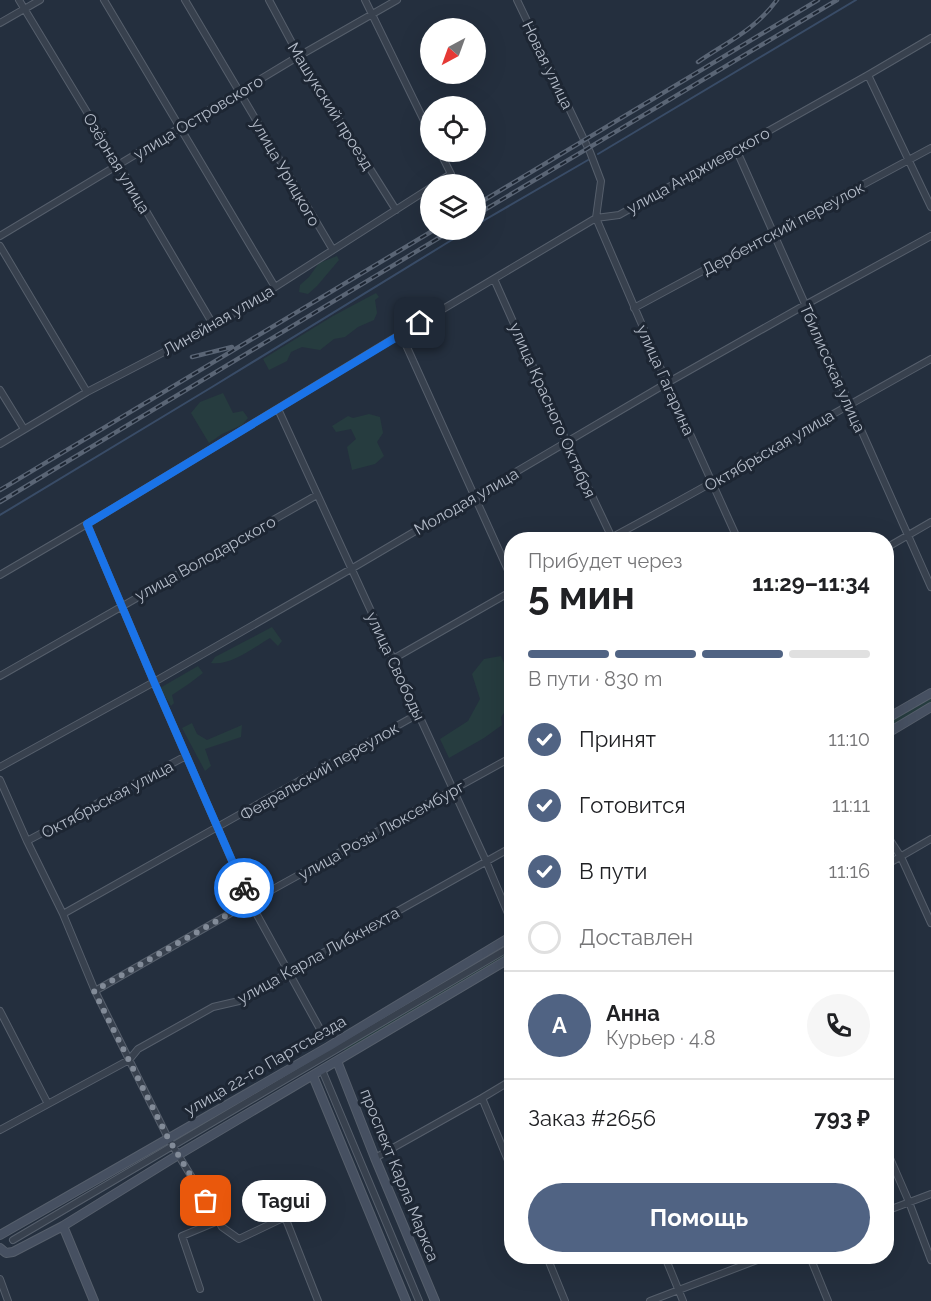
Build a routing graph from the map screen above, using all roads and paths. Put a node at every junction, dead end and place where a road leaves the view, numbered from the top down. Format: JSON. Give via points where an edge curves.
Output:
{"nodes":[{"id":1,"x":19,"y":0,"type":"edge"},
{"id":2,"x":40,"y":0,"type":"edge"},
{"id":3,"x":104,"y":0,"type":"edge"},
{"id":4,"x":185,"y":0,"type":"edge"},
{"id":5,"x":269,"y":0,"type":"edge"},
{"id":6,"x":365,"y":0,"type":"edge"},
{"id":7,"x":397,"y":0,"type":"edge"},
{"id":8,"x":517,"y":0,"type":"edge"},
{"id":9,"x":24,"y":9,"type":"junction"},
{"id":10,"x":372,"y":14,"type":"junction"},
{"id":11,"x":0,"y":23,"type":"edge"},
{"id":12,"x":931,"y":38,"type":"edge"},
{"id":13,"x":299,"y":56,"type":"junction"},
{"id":14,"x":868,"y":75,"type":"junction"},
{"id":15,"x":240,"y":92,"type":"junction"},
{"id":16,"x":420,"y":112,"type":"edge"},
{"id":17,"x":181,"y":128,"type":"junction"},
{"id":18,"x":931,"y":148,"type":"edge"},
{"id":19,"x":736,"y":149,"type":"junction"},
{"id":20,"x":908,"y":160,"type":"junction"},
{"id":21,"x":119,"y":165,"type":"junction"},
{"id":22,"x":420,"y":194,"type":"edge"},
{"id":23,"x":931,"y":207,"type":"edge"},
{"id":24,"x":396,"y":210,"type":"junction"},
{"id":25,"x":596,"y":218,"type":"junction"},
{"id":26,"x":773,"y":233,"type":"junction"},
{"id":27,"x":0,"y":236,"type":"edge"},
{"id":28,"x":931,"y":236,"type":"edge"},
{"id":29,"x":0,"y":246,"type":"edge"},
{"id":30,"x":333,"y":250,"type":"junction"},
{"id":31,"x":494,"y":279,"type":"junction"},
{"id":32,"x":275,"y":287,"type":"junction"},
{"id":33,"x":805,"y":305,"type":"junction"},
{"id":34,"x":634,"y":308,"type":"junction"},
{"id":35,"x":214,"y":326,"type":"junction"},
{"id":36,"x":401,"y":334,"type":"junction"},
{"id":37,"x":931,"y":359,"type":"edge"},
{"id":38,"x":667,"y":383,"type":"junction"},
{"id":39,"x":0,"y":390,"type":"edge"},
{"id":40,"x":87,"y":392,"type":"junction"},
{"id":41,"x":850,"y":404,"type":"junction"},
{"id":42,"x":278,"y":409,"type":"junction"},
{"id":43,"x":24,"y":429,"type":"junction"},
{"id":44,"x":567,"y":442,"type":"junction"},
{"id":45,"x":0,"y":444,"type":"edge"},
{"id":46,"x":712,"y":483,"type":"junction"},
{"id":47,"x":317,"y":495,"type":"junction"},
{"id":48,"x":475,"y":496,"type":"junction"},
{"id":49,"x":931,"y":522,"type":"edge"},
{"id":50,"x":87,"y":524,"type":"junction"},
{"id":51,"x":607,"y":532,"type":"edge"},
{"id":52,"x":623,"y":532,"type":"edge"},
{"id":53,"x":734,"y":532,"type":"edge"},
{"id":54,"x":907,"y":536,"type":"junction"},
{"id":55,"x":894,"y":543,"type":"edge"},
{"id":56,"x":504,"y":561,"type":"edge"},
{"id":57,"x":351,"y":569,"type":"junction"},
{"id":58,"x":0,"y":575,"type":"edge"},
{"id":59,"x":931,"y":587,"type":"edge"},
{"id":60,"x":504,"y":596,"type":"edge"},
{"id":61,"x":122,"y":606,"type":"junction"},
{"id":62,"x":393,"y":659,"type":"junction"},
{"id":63,"x":0,"y":676,"type":"edge"},
{"id":64,"x":154,"y":682,"type":"junction"},
{"id":65,"x":931,"y":693,"type":"edge"},
{"id":66,"x":931,"y":707,"type":"edge"},
{"id":67,"x":418,"y":714,"type":"junction"},
{"id":68,"x":894,"y":714,"type":"edge"},
{"id":69,"x":894,"y":729,"type":"edge"},
{"id":70,"x":186,"y":756,"type":"junction"},
{"id":71,"x":504,"y":761,"type":"edge"},
{"id":72,"x":0,"y":767,"type":"edge"},
{"id":73,"x":0,"y":780,"type":"edge"},
{"id":74,"x":453,"y":790,"type":"junction"},
{"id":75,"x":3,"y":797,"type":"edge"},
{"id":76,"x":218,"y":829,"type":"junction"},
{"id":77,"x":931,"y":840,"type":"edge"},
{"id":78,"x":27,"y":842,"type":"junction"},
{"id":79,"x":894,"y":846,"type":"edge"},
{"id":80,"x":504,"y":851,"type":"edge"},
{"id":81,"x":901,"y":857,"type":"junction"},
{"id":82,"x":486,"y":861,"type":"junction"},
{"id":83,"x":894,"y":861,"type":"edge"},
{"id":84,"x":250,"y":902,"type":"junction"},
{"id":85,"x":504,"y":904,"type":"edge"},
{"id":86,"x":63,"y":914,"type":"junction"},
{"id":87,"x":931,"y":923,"type":"edge"},
{"id":88,"x":504,"y":941,"type":"edge"},
{"id":89,"x":504,"y":951,"type":"edge"},
{"id":90,"x":504,"y":962,"type":"edge"},
{"id":91,"x":289,"y":972,"type":"junction"},
{"id":92,"x":94,"y":991,"type":"junction"},
{"id":93,"x":0,"y":1011,"type":"edge"},
{"id":94,"x":320,"y":1029,"type":"dead end"},
{"id":95,"x":129,"y":1060,"type":"junction"},
{"id":96,"x":337,"y":1061,"type":"junction"},
{"id":97,"x":322,"y":1070,"type":"junction"},
{"id":98,"x":313,"y":1076,"type":"junction"},
{"id":99,"x":504,"y":1085,"type":"edge"},
{"id":100,"x":482,"y":1098,"type":"junction"},
{"id":101,"x":48,"y":1104,"type":"junction"},
{"id":102,"x":0,"y":1130,"type":"edge"},
{"id":103,"x":168,"y":1138,"type":"junction"},
{"id":104,"x":173,"y":1146,"type":"junction"},
{"id":105,"x":504,"y":1151,"type":"edge"},
{"id":106,"x":178,"y":1155,"type":"junction"},
{"id":107,"x":375,"y":1158,"type":"junction"},
{"id":108,"x":894,"y":1167,"type":"edge"},
{"id":109,"x":931,"y":1194,"type":"edge"},
{"id":110,"x":909,"y":1202,"type":"junction"},
{"id":111,"x":894,"y":1208,"type":"edge"},
{"id":112,"x":218,"y":1221,"type":"junction"},
{"id":113,"x":63,"y":1226,"type":"junction"},
{"id":114,"x":0,"y":1234,"type":"edge"},
{"id":115,"x":13,"y":1240,"type":"dead end"},
{"id":116,"x":2,"y":1250,"type":"edge"},
{"id":117,"x":931,"y":1260,"type":"edge"},
{"id":118,"x":550,"y":1264,"type":"edge"},
{"id":119,"x":668,"y":1264,"type":"edge"},
{"id":120,"x":746,"y":1264,"type":"edge"},
{"id":121,"x":813,"y":1264,"type":"edge"},
{"id":122,"x":0,"y":1279,"type":"edge"},
{"id":123,"x":200,"y":1289,"type":"dead end"},
{"id":124,"x":678,"y":1289,"type":"junction"},
{"id":125,"x":8,"y":1301,"type":"edge"},
{"id":126,"x":94,"y":1301,"type":"edge"},
{"id":127,"x":318,"y":1301,"type":"edge"},
{"id":128,"x":406,"y":1301,"type":"edge"},
{"id":129,"x":419,"y":1301,"type":"edge"},
{"id":130,"x":435,"y":1301,"type":"edge"},
{"id":131,"x":565,"y":1301,"type":"edge"},
{"id":132,"x":650,"y":1301,"type":"edge"},
{"id":133,"x":683,"y":1301,"type":"edge"},
{"id":134,"x":828,"y":1301,"type":"edge"}],
"edges":[{"from":1,"to":9,"type":"street","name":"Озёрная улица"},
{"from":2,"to":9,"type":"street"},
{"from":3,"to":17,"type":"street"},
{"from":4,"to":15,"type":"street","name":"улица Урицкого"},
{"from":5,"to":13,"type":"street","name":"Машукский проезд"},
{"from":6,"to":10,"type":"street"},
{"from":7,"to":10,"type":"street","name":"улица Островского"},
{"from":8,"to":25,"type":"street","name":"Новая улица","via":[[601,181]]},
{"from":9,"to":11,"type":"street"},
{"from":9,"to":21,"type":"street","name":"Озёрная улица"},
{"from":10,"to":13,"type":"street","name":"улица Островского"},
{"from":10,"to":16,"type":"street"},
{"from":12,"to":14,"type":"street","name":"улица Анджиевского"},
{"from":13,"to":15,"type":"street","name":"улица Островского"},
{"from":13,"to":24,"type":"street","name":"Машукский проезд"},
{"from":14,"to":19,"type":"street","name":"улица Анджиевского"},
{"from":14,"to":20,"type":"street"},
{"from":15,"to":17,"type":"street","name":"улица Островского"},
{"from":15,"to":30,"type":"street","name":"улица Урицкого"},
{"from":17,"to":21,"type":"street","name":"улица Островского"},
{"from":17,"to":32,"type":"street"},
{"from":18,"to":20,"type":"street","name":"Дербентский переулок"},
{"from":19,"to":25,"type":"street","name":"улица Анджиевского","via":[[618,215]]},
{"from":19,"to":26,"type":"street","name":"Тбилисская улица"},
{"from":20,"to":23,"type":"street"},
{"from":20,"to":26,"type":"street","name":"Дербентский переулок"},
{"from":21,"to":27,"type":"street","name":"улица Островского"},
{"from":21,"to":35,"type":"street","name":"Озёрная улица"},
{"from":22,"to":24,"type":"street","name":"Линейная улица"},
{"from":24,"to":30,"type":"street","name":"Линейная улица"},
{"from":25,"to":31,"type":"street","name":"улица Анджиевского"},
{"from":25,"to":34,"type":"street","name":"улица Гагарина"},
{"from":26,"to":33,"type":"street","name":"Тбилисская улица"},
{"from":26,"to":34,"type":"street","name":"Дербентский переулок"},
{"from":28,"to":33,"type":"street","name":"Молодая улица"},
{"from":29,"to":40,"type":"street"},
{"from":30,"to":32,"type":"street","name":"Линейная улица"},
{"from":31,"to":36,"type":"street","name":"улица Анджиевского"},
{"from":31,"to":44,"type":"street","name":"улица Красного Октября"},
{"from":32,"to":35,"type":"street","name":"Линейная улица"},
{"from":33,"to":38,"type":"street","name":"Молодая улица"},
{"from":33,"to":41,"type":"street","name":"Тбилисская улица"},
{"from":34,"to":38,"type":"street","name":"улица Гагарина"},
{"from":35,"to":40,"type":"street","name":"Линейная улица"},
{"from":36,"to":42,"type":"street","name":"улица Анджиевского"},
{"from":36,"to":48,"type":"street"},
{"from":37,"to":41,"type":"street","name":"Октябрьская улица"},
{"from":38,"to":44,"type":"street","name":"Молодая улица"},
{"from":38,"to":46,"type":"street","name":"улица Гагарина"},
{"from":39,"to":43,"type":"street"},
{"from":40,"to":43,"type":"street","name":"Линейная улица"},
{"from":41,"to":46,"type":"street","name":"Октябрьская улица"},
{"from":41,"to":54,"type":"street","name":"Тбилисская улица"},
{"from":42,"to":47,"type":"street","name":"улица Свободы"},
{"from":42,"to":50,"type":"street","name":"улица Анджиевского"},
{"from":43,"to":45,"type":"street","name":"Линейная улица"},
{"from":44,"to":48,"type":"street","name":"Молодая улица"},
{"from":44,"to":51,"type":"street","name":"улица Красного Октября"},
{"from":46,"to":52,"type":"street","name":"Октябрьская улица"},
{"from":46,"to":53,"type":"street","name":"улица Гагарина"},
{"from":47,"to":57,"type":"street","name":"улица Свободы"},
{"from":47,"to":61,"type":"street","name":"улица Володарского"},
{"from":48,"to":56,"type":"street"},
{"from":48,"to":57,"type":"street","name":"Молодая улица"},
{"from":49,"to":54,"type":"street"},
{"from":50,"to":58,"type":"street","name":"улица Анджиевского"},
{"from":50,"to":61,"type":"street"},
{"from":54,"to":55,"type":"street"},
{"from":54,"to":59,"type":"street","name":"Тбилисская улица"},
{"from":57,"to":62,"type":"street","name":"улица Свободы"},
{"from":57,"to":64,"type":"street","name":"Молодая улица"},
{"from":60,"to":62,"type":"street"},
{"from":61,"to":63,"type":"street","name":"улица Володарского"},
{"from":61,"to":64,"type":"street"},
{"from":62,"to":67,"type":"street","name":"улица Свободы"},
{"from":64,"to":70,"type":"street"},
{"from":64,"to":72,"type":"street","name":"Молодая улица"},
{"from":65,"to":68,"type":"main road"},
{"from":66,"to":69,"type":"main road"},
{"from":67,"to":74,"type":"street","name":"улица Свободы"},
{"from":67,"to":76,"type":"street","name":"Февральский переулок"},
{"from":70,"to":76,"type":"street"},
{"from":70,"to":78,"type":"street","name":"Октябрьская улица"},
{"from":71,"to":74,"type":"street","name":"улица Розы Люксембург"},
{"from":73,"to":75,"type":"street"},
{"from":74,"to":82,"type":"street","name":"улица Свободы"},
{"from":74,"to":84,"type":"street","name":"улица Розы Люксембург"},
{"from":75,"to":78,"type":"street"},
{"from":76,"to":84,"type":"street"},
{"from":76,"to":86,"type":"street","name":"Февральский переулок"},
{"from":77,"to":81,"type":"street"},
{"from":78,"to":86,"type":"street"},
{"from":79,"to":81,"type":"street"},
{"from":80,"to":82,"type":"street","name":"улица Карла Либкнехта"},
{"from":81,"to":83,"type":"street"},
{"from":81,"to":87,"type":"street"},
{"from":82,"to":85,"type":"street","name":"улица Свободы"},
{"from":82,"to":91,"type":"street","name":"улица Карла Либкнехта"},
{"from":84,"to":91,"type":"street"},
{"from":84,"to":92,"type":"street","name":"улица Розы Люксембург"},
{"from":86,"to":92,"type":"street"},
{"from":88,"to":103,"type":"main road","name":"улица 22-го Партсъезда"},
{"from":89,"to":104,"type":"street"},
{"from":90,"to":96,"type":"main road","name":"улица 22-го Партсъезда"},
{"from":91,"to":94,"type":"street"},
{"from":91,"to":95,"type":"street","name":"улица Карла Либкнехта","via":[[239,1001],[213,1007],[138,1049]]},
{"from":92,"to":95,"type":"street"},
{"from":93,"to":101,"type":"street"},
{"from":95,"to":101,"type":"street","name":"улица Карла Либкнехта"},
{"from":95,"to":103,"type":"street"},
{"from":96,"to":97,"type":"main road","name":"улица 22-го Партсъезда"},
{"from":96,"to":107,"type":"main road","name":"проспект Карла Маркса"},
{"from":97,"to":98,"type":"main road","name":"улица 22-го Партсъезда"},
{"from":97,"to":129,"type":"street","name":"проспект Карла Маркса"},
{"from":98,"to":106,"type":"main road","name":"улица 22-го Партсъезда"},
{"from":98,"to":128,"type":"main road"},
{"from":99,"to":100,"type":"street"},
{"from":100,"to":105,"type":"street"},
{"from":100,"to":107,"type":"street"},
{"from":101,"to":102,"type":"street","name":"улица Карла Либкнехта"},
{"from":103,"to":104,"type":"street"},
{"from":103,"to":114,"type":"main road","name":"улица 22-го Партсъезда"},
{"from":104,"to":106,"type":"street"},
{"from":104,"to":115,"type":"street"},
{"from":106,"to":112,"type":"street"},
{"from":106,"to":113,"type":"main road","name":"улица 22-го Партсъезда"},
{"from":107,"to":130,"type":"main road","name":"проспект Карла Маркса"},
{"from":108,"to":110,"type":"street"},
{"from":109,"to":110,"type":"street"},
{"from":110,"to":111,"type":"street"},
{"from":110,"to":117,"type":"street"},
{"from":112,"to":123,"type":"street","via":[[182,1236]]},
{"from":112,"to":127,"type":"street","via":[[239,1239],[285,1217]]},
{"from":113,"to":116,"type":"main road","name":"улица 22-го Партсъезда","via":[[13,1252]]},
{"from":113,"to":126,"type":"main road"},
{"from":118,"to":131,"type":"street"},
{"from":119,"to":124,"type":"street"},
{"from":120,"to":124,"type":"street"},
{"from":121,"to":134,"type":"street"},
{"from":122,"to":125,"type":"street"},
{"from":124,"to":132,"type":"street"},
{"from":124,"to":133,"type":"street"}]}
